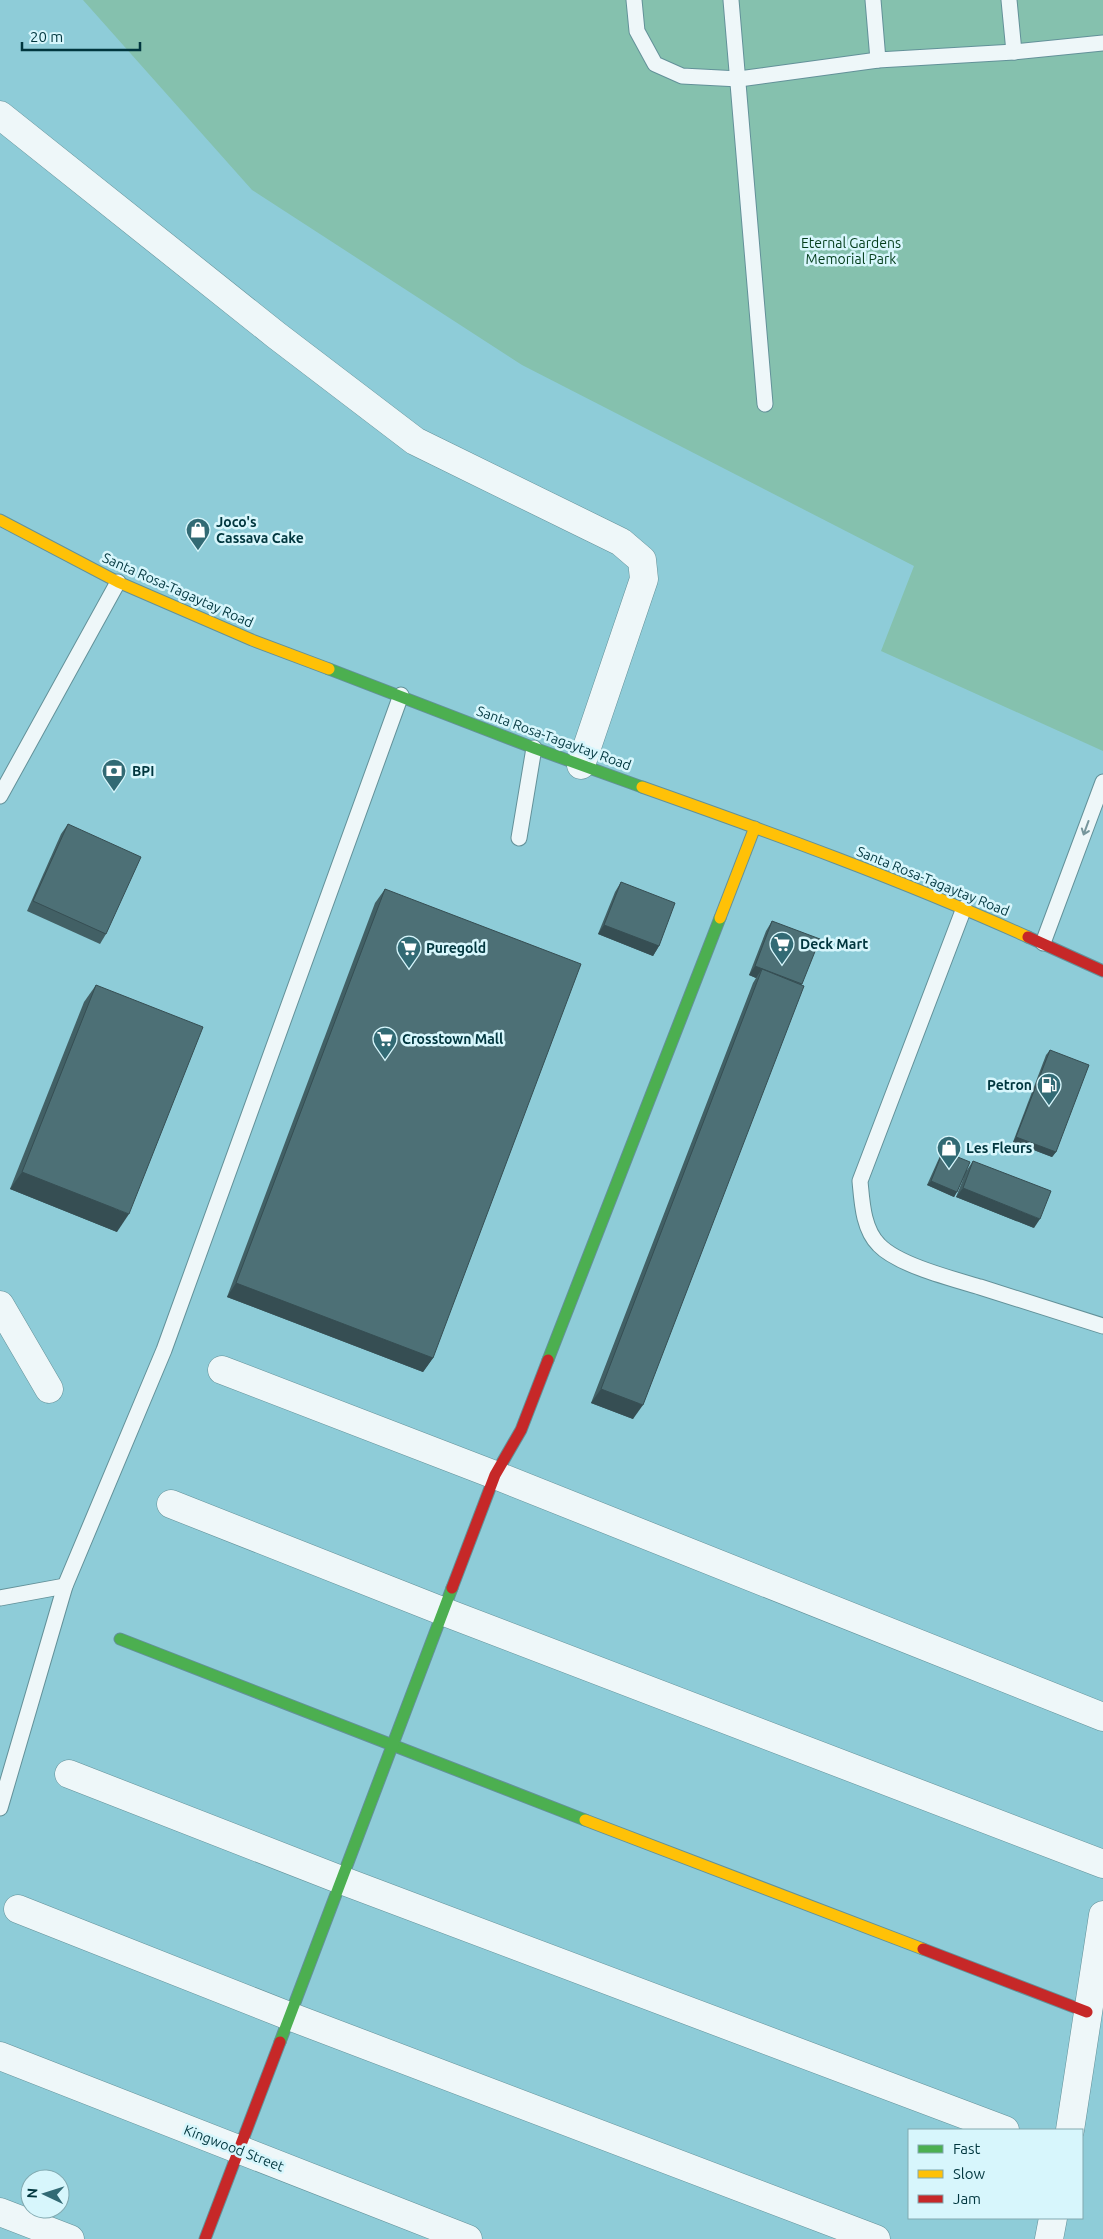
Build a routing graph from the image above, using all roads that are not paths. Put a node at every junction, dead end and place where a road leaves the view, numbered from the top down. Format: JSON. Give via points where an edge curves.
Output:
{"nodes":[{"id":1,"x":634,"y":0,"type":"edge"},
{"id":2,"x":731,"y":0,"type":"edge"},
{"id":3,"x":873,"y":0,"type":"edge"},
{"id":4,"x":1009,"y":0,"type":"edge"},
{"id":5,"x":1103,"y":43,"type":"edge"},
{"id":6,"x":1014,"y":52,"type":"junction"},
{"id":7,"x":878,"y":60,"type":"junction"},
{"id":8,"x":740,"y":79,"type":"junction"},
{"id":9,"x":0,"y":115,"type":"edge"},
{"id":10,"x":765,"y":404,"type":"dead end"},
{"id":11,"x":0,"y":520,"type":"edge"},
{"id":12,"x":118,"y":582,"type":"junction"},
{"id":13,"x":400,"y":695,"type":"junction"},
{"id":14,"x":534,"y":748,"type":"junction"},
{"id":15,"x":582,"y":766,"type":"junction"},
{"id":16,"x":1103,"y":782,"type":"edge"},
{"id":17,"x":0,"y":796,"type":"edge"},
{"id":18,"x":755,"y":827,"type":"junction"},
{"id":19,"x":519,"y":838,"type":"dead end"},
{"id":20,"x":964,"y":908,"type":"junction"},
{"id":21,"x":1043,"y":943,"type":"junction"},
{"id":22,"x":1103,"y":971,"type":"edge"},
{"id":23,"x":0,"y":1305,"type":"edge"},
{"id":24,"x":1103,"y":1326,"type":"edge"},
{"id":25,"x":222,"y":1370,"type":"dead end"},
{"id":26,"x":49,"y":1389,"type":"dead end"},
{"id":27,"x":494,"y":1475,"type":"junction"},
{"id":28,"x":171,"y":1504,"type":"dead end"},
{"id":29,"x":65,"y":1586,"type":"junction"},
{"id":30,"x":0,"y":1598,"type":"edge"},
{"id":31,"x":442,"y":1611,"type":"junction"},
{"id":32,"x":120,"y":1639,"type":"dead end"},
{"id":33,"x":1103,"y":1717,"type":"edge"},
{"id":34,"x":392,"y":1746,"type":"junction"},
{"id":35,"x":69,"y":1774,"type":"dead end"},
{"id":36,"x":0,"y":1808,"type":"edge"},
{"id":37,"x":1103,"y":1864,"type":"edge"},
{"id":38,"x":340,"y":1880,"type":"junction"},
{"id":39,"x":18,"y":1909,"type":"dead end"},
{"id":40,"x":1103,"y":1915,"type":"edge"},
{"id":41,"x":1088,"y":2012,"type":"junction"},
{"id":42,"x":289,"y":2016,"type":"junction"},
{"id":43,"x":0,"y":2056,"type":"edge"},
{"id":44,"x":1002,"y":2129,"type":"edge"},
{"id":45,"x":1070,"y":2129,"type":"edge"},
{"id":46,"x":238,"y":2150,"type":"junction"},
{"id":47,"x":0,"y":2212,"type":"edge"},
{"id":48,"x":1053,"y":2219,"type":"edge"},
{"id":49,"x":70,"y":2239,"type":"edge"},
{"id":50,"x":205,"y":2239,"type":"edge"},
{"id":51,"x":468,"y":2239,"type":"edge"},
{"id":52,"x":876,"y":2239,"type":"edge"},
{"id":53,"x":1049,"y":2239,"type":"edge"}],
"edges":[{"from":1,"to":8,"type":"lane","via":[[638,31],[655,64],[682,76]]},
{"from":2,"to":8,"type":"lane"},
{"from":3,"to":7,"type":"lane"},
{"from":4,"to":6,"type":"lane"},
{"from":5,"to":6,"type":"lane"},
{"from":6,"to":7,"type":"lane"},
{"from":7,"to":8,"type":"lane"},
{"from":8,"to":10,"type":"lane"},
{"from":9,"to":15,"type":"street","via":[[276,336],[415,441],[621,542],[642,560],[644,579]]},
{"from":11,"to":12,"type":"street","name":"Santa Rosa-Tagaytay Road"},
{"from":12,"to":13,"type":"street","name":"Santa Rosa-Tagaytay Road","via":[[252,640]]},
{"from":12,"to":17,"type":"lane"},
{"from":13,"to":14,"type":"street","name":"Santa Rosa-Tagaytay Road"},
{"from":13,"to":29,"type":"lane","via":[[164,1350]]},
{"from":14,"to":15,"type":"street","name":"Santa Rosa-Tagaytay Road"},
{"from":14,"to":19,"type":"lane"},
{"from":15,"to":18,"type":"street","name":"Santa Rosa-Tagaytay Road"},
{"from":16,"to":21,"type":"lane","one_way":true},
{"from":18,"to":20,"type":"street","name":"Santa Rosa-Tagaytay Road"},
{"from":18,"to":27,"type":"street","via":[[521,1430]]},
{"from":20,"to":21,"type":"street","name":"Santa Rosa-Tagaytay Road"},
{"from":20,"to":24,"type":"lane","via":[[860,1181],[871,1234],[893,1255],[931,1272]]},
{"from":21,"to":22,"type":"street","name":"Santa Rosa-Tagaytay Road"},
{"from":23,"to":26,"type":"street"},
{"from":25,"to":27,"type":"street"},
{"from":27,"to":31,"type":"street"},
{"from":27,"to":33,"type":"street"},
{"from":28,"to":31,"type":"street"},
{"from":29,"to":30,"type":"lane"},
{"from":29,"to":36,"type":"lane"},
{"from":31,"to":34,"type":"street"},
{"from":31,"to":37,"type":"street"},
{"from":32,"to":34,"type":"street"},
{"from":34,"to":38,"type":"street"},
{"from":34,"to":41,"type":"street"},
{"from":35,"to":38,"type":"street"},
{"from":38,"to":42,"type":"street"},
{"from":38,"to":44,"type":"street"},
{"from":39,"to":42,"type":"street"},
{"from":40,"to":41,"type":"street"},
{"from":41,"to":45,"type":"street"},
{"from":42,"to":46,"type":"street"},
{"from":42,"to":52,"type":"street"},
{"from":43,"to":46,"type":"street","name":"Kingwood Street"},
{"from":46,"to":50,"type":"street"},
{"from":46,"to":51,"type":"street","name":"Kingwood Street"},
{"from":47,"to":49,"type":"street"},
{"from":48,"to":53,"type":"street"}]}
